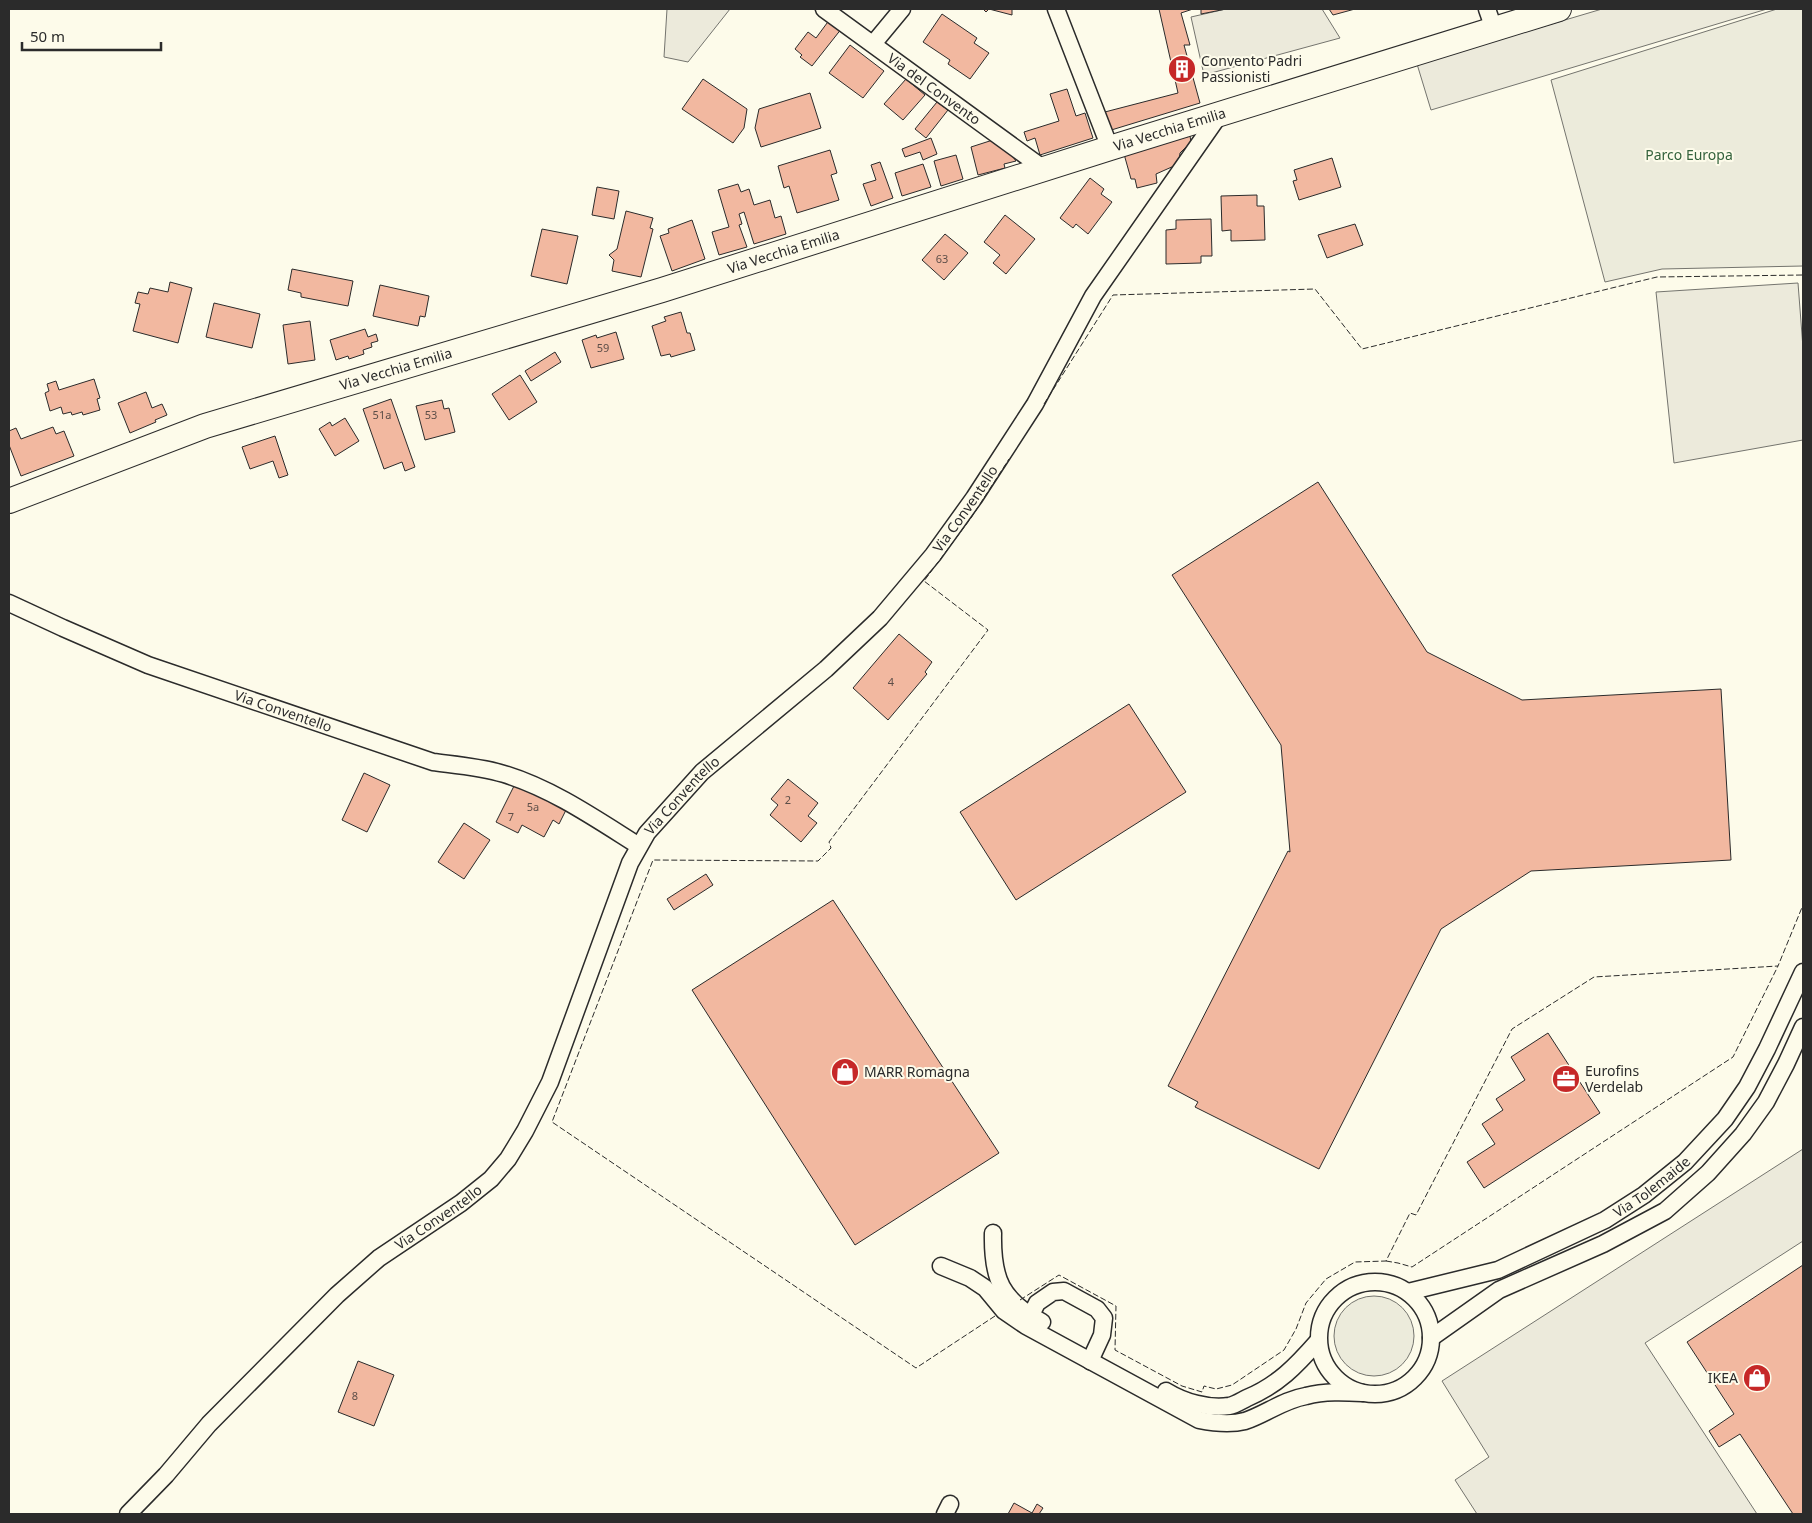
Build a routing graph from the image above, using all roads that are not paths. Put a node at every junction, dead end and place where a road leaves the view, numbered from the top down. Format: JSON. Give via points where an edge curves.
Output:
{"nodes":[{"id":1,"x":824,"y":9,"type":"edge"},
{"id":2,"x":902,"y":9,"type":"edge"},
{"id":3,"x":1056,"y":9,"type":"edge"},
{"id":4,"x":1559,"y":9,"type":"edge"},
{"id":5,"x":1490,"y":19,"type":"edge"},
{"id":6,"x":873,"y":44,"type":"junction"},
{"id":7,"x":1220,"y":114,"type":"junction"},
{"id":8,"x":1110,"y":148,"type":"junction"},
{"id":9,"x":1044,"y":169,"type":"junction"},
{"id":10,"x":9,"y":501,"type":"edge"},
{"id":11,"x":9,"y":603,"type":"edge"},
{"id":12,"x":639,"y":846,"type":"junction"},
{"id":13,"x":1803,"y":972,"type":"edge"},
{"id":14,"x":1803,"y":1027,"type":"edge"},
{"id":15,"x":992,"y":1233,"type":"dead end"},
{"id":16,"x":941,"y":1266,"type":"dead end"},
{"id":17,"x":1408,"y":1292,"type":"junction"},
{"id":18,"x":1028,"y":1321,"type":"junction"},
{"id":19,"x":1431,"y":1338,"type":"junction"},
{"id":20,"x":1318,"y":1341,"type":"junction"},
{"id":21,"x":1093,"y":1357,"type":"junction"},
{"id":22,"x":1363,"y":1393,"type":"junction"},
{"id":23,"x":128,"y":1514,"type":"edge"}],
"edges":[{"from":1,"to":6,"type":"street","name":"Via del Convento"},
{"from":2,"to":6,"type":"street"},
{"from":3,"to":8,"type":"street"},
{"from":4,"to":5,"type":"street","name":"Via Vecchia Emilia"},
{"from":5,"to":7,"type":"street","name":"Via Vecchia Emilia"},
{"from":6,"to":9,"type":"street","name":"Via del Convento"},
{"from":7,"to":8,"type":"street","name":"Via Vecchia Emilia"},
{"from":7,"to":12,"type":"street","name":"Via Conventello","via":[[1093,296],[1035,404],[933,555],[880,618],[826,669],[702,772]]},
{"from":8,"to":9,"type":"street","name":"Via Vecchia Emilia"},
{"from":9,"to":10,"type":"street","name":"Via Vecchia Emilia","via":[[662,290],[205,426]]},
{"from":11,"to":12,"type":"street","name":"Via Conventello","via":[[167,671],[433,762],[503,773],[567,802]]},
{"from":12,"to":23,"type":"street","name":"Via Conventello","via":[[550,1082],[508,1159],[491,1179],[461,1203],[379,1258],[337,1295],[209,1424]]},
{"from":13,"to":17,"type":"street","name":"Via Tolemaide","via":[[1747,1087],[1725,1119],[1686,1162],[1605,1220],[1498,1270]]},
{"from":14,"to":19,"type":"street","name":"Via Tolemaide","via":[[1766,1102],[1743,1134],[1708,1173],[1665,1211],[1603,1244],[1499,1290]]},
{"from":15,"to":18,"type":"street","via":[[996,1276]]},
{"from":16,"to":18,"type":"street","via":[[970,1278],[985,1288],[1004,1311]]},
{"from":17,"to":19,"type":"street","via":[[1428,1320]]},
{"from":17,"to":20,"type":"street","via":[[1392,1284],[1374,1281],[1356,1284],[1340,1293],[1328,1306],[1320,1323]]},
{"from":18,"to":21,"type":"street"},
{"from":18,"to":21,"type":"street","via":[[1037,1303],[1053,1292],[1064,1291],[1097,1309],[1104,1318],[1102,1335]]},
{"from":19,"to":22,"type":"street","via":[[1426,1360],[1410,1381],[1381,1393]]},
{"from":20,"to":21,"type":"street","via":[[1292,1370],[1261,1392],[1230,1406],[1205,1406],[1174,1396]]},
{"from":20,"to":22,"type":"street","via":[[1332,1374],[1346,1386]]},
{"from":21,"to":22,"type":"street","via":[[1200,1420],[1219,1424],[1245,1421],[1305,1396],[1332,1392]]}]}
